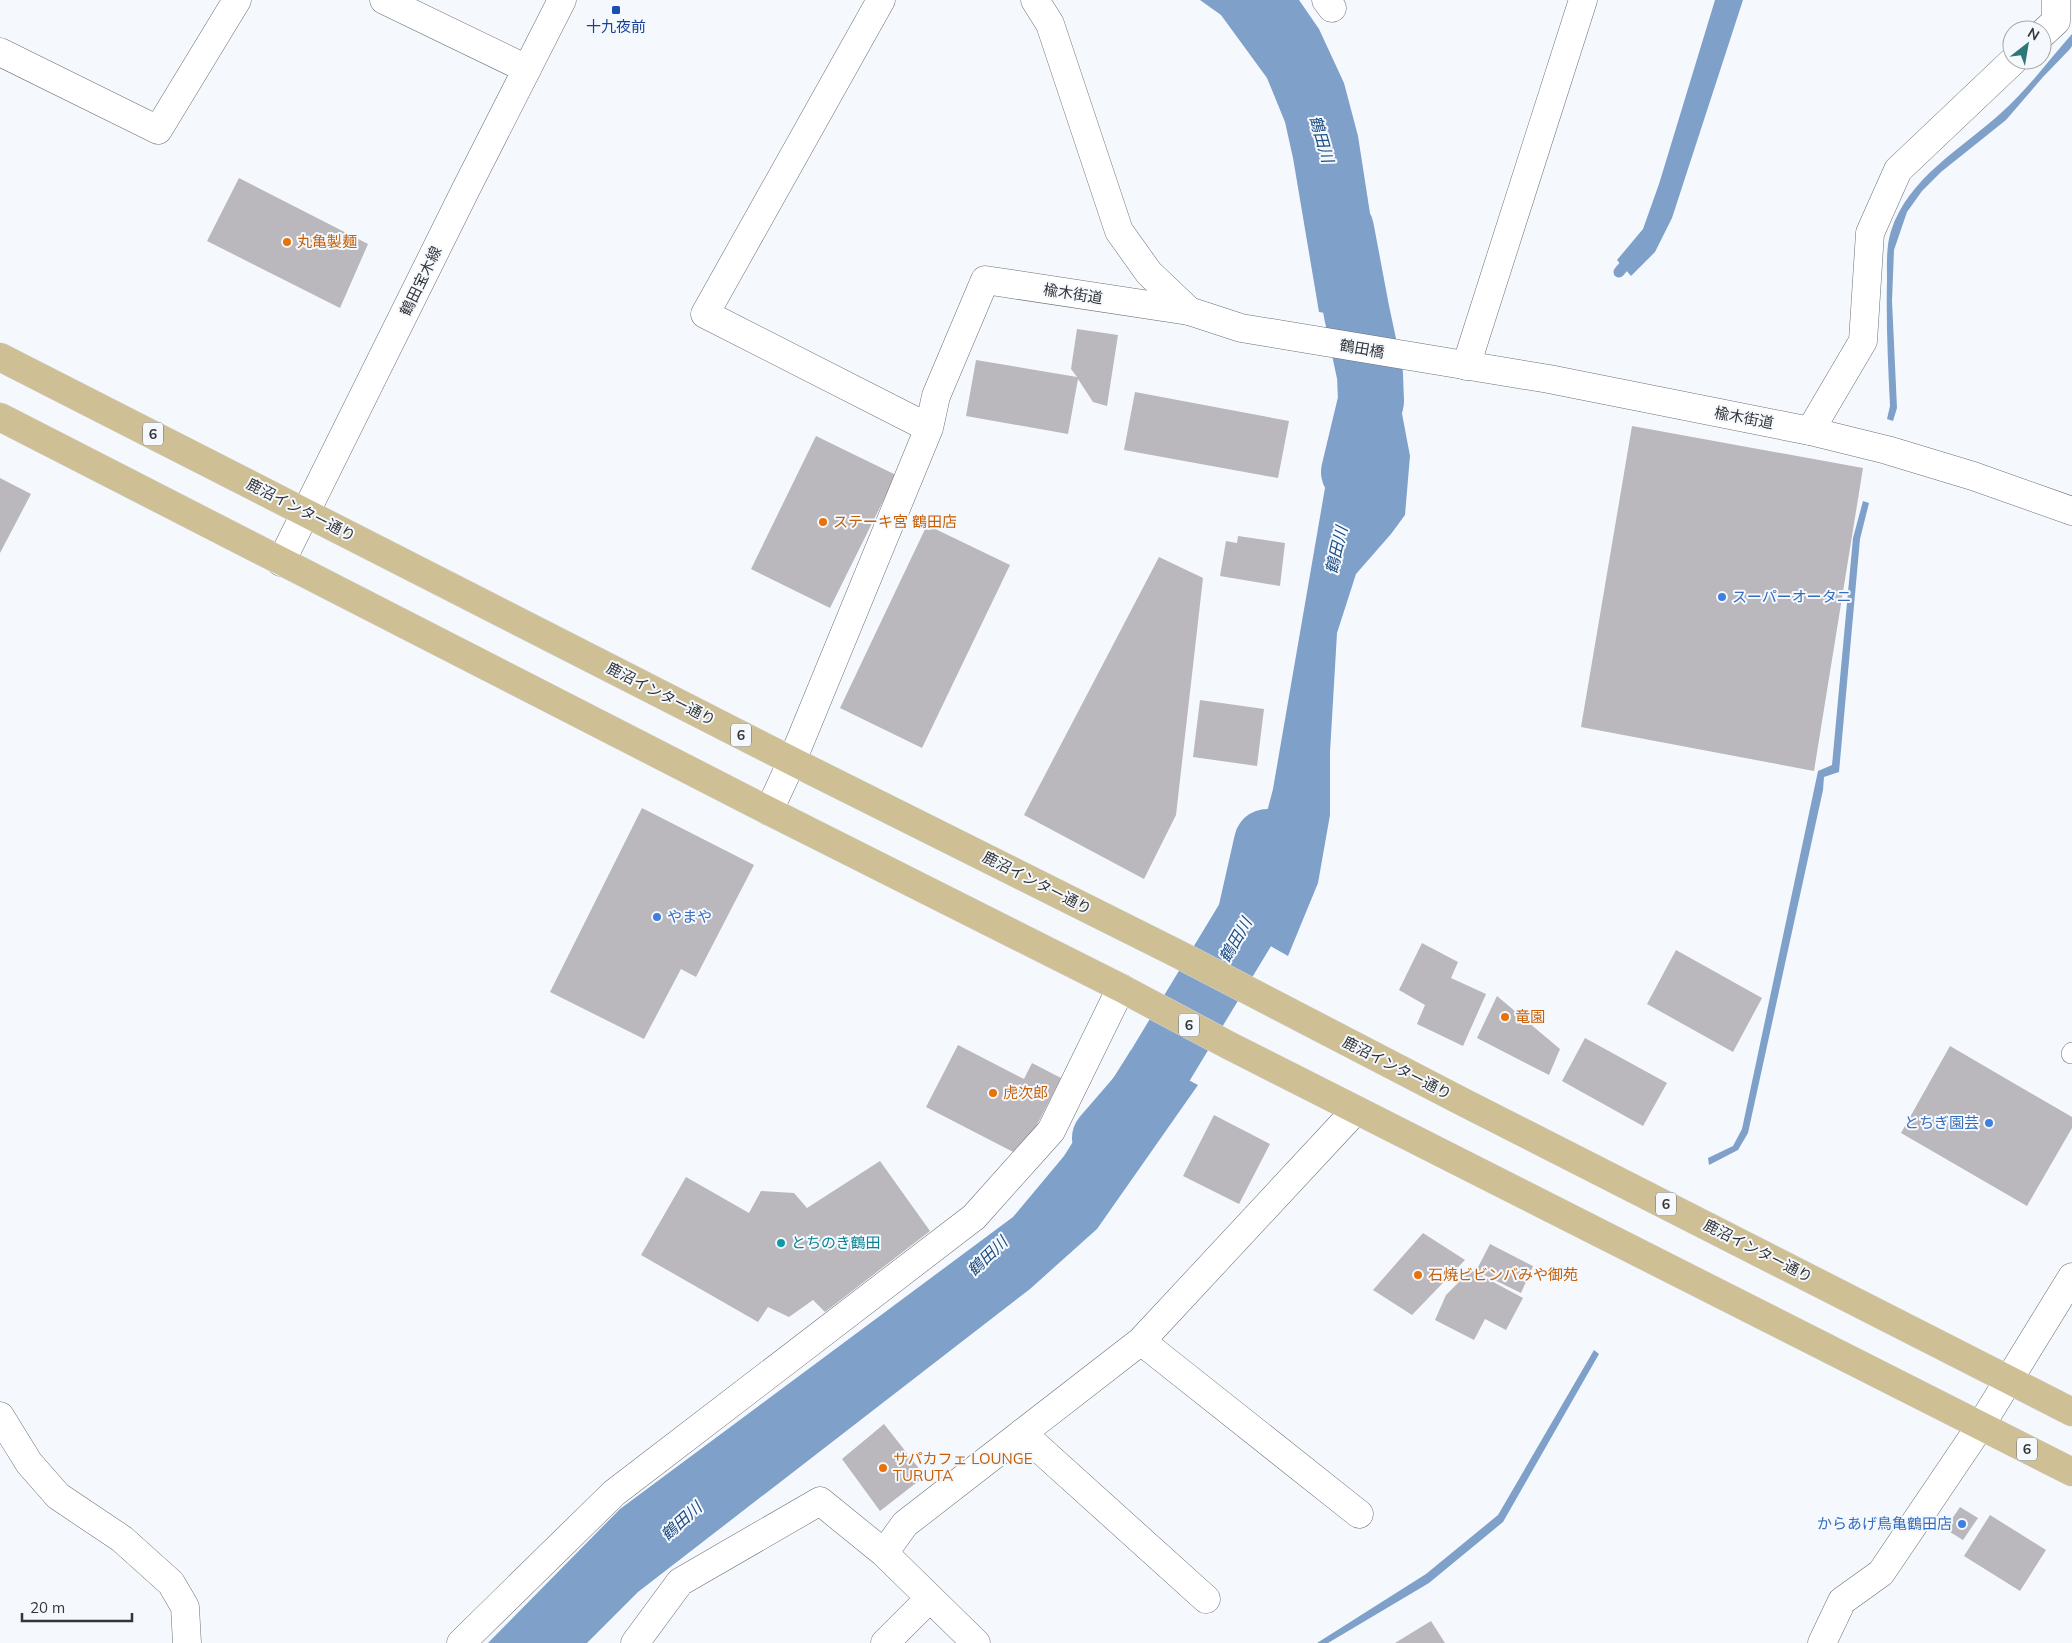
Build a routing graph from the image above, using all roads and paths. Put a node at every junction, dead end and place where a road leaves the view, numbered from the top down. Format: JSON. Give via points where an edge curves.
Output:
{"nodes":[{"id":1,"x":237,"y":0,"type":"edge"},
{"id":2,"x":384,"y":0,"type":"edge"},
{"id":3,"x":562,"y":0,"type":"edge"},
{"id":4,"x":881,"y":0,"type":"edge"},
{"id":5,"x":1035,"y":0,"type":"edge"},
{"id":6,"x":1326,"y":0,"type":"edge"},
{"id":7,"x":1336,"y":0,"type":"edge"},
{"id":8,"x":1583,"y":0,"type":"edge"},
{"id":9,"x":2056,"y":0,"type":"edge"},
{"id":10,"x":2052,"y":25,"type":"edge"},
{"id":11,"x":0,"y":52,"type":"edge"},
{"id":12,"x":527,"y":69,"type":"junction"},
{"id":13,"x":2003,"y":70,"type":"edge"},
{"id":14,"x":1189,"y":311,"type":"junction"},
{"id":15,"x":1315,"y":342,"type":"joint"},
{"id":16,"x":0,"y":357,"type":"edge"},
{"id":17,"x":1408,"y":357,"type":"joint"},
{"id":18,"x":1466,"y":366,"type":"junction"},
{"id":19,"x":0,"y":417,"type":"edge"},
{"id":20,"x":929,"y":428,"type":"junction"},
{"id":21,"x":1810,"y":431,"type":"junction"},
{"id":22,"x":2072,"y":511,"type":"edge"},
{"id":23,"x":305,"y":512,"type":"junction"},
{"id":24,"x":281,"y":562,"type":"junction"},
{"id":25,"x":792,"y":761,"type":"junction"},
{"id":26,"x":769,"y":811,"type":"junction"},
{"id":27,"x":1121,"y":988,"type":"junction"},
{"id":28,"x":1356,"y":1110,"type":"junction"},
{"id":29,"x":2072,"y":1277,"type":"edge"},
{"id":30,"x":1141,"y":1341,"type":"junction"},
{"id":31,"x":2009,"y":1380,"type":"junction"},
{"id":32,"x":2072,"y":1412,"type":"edge"},
{"id":33,"x":0,"y":1416,"type":"edge"},
{"id":34,"x":1981,"y":1426,"type":"junction"},
{"id":35,"x":1022,"y":1433,"type":"junction"},
{"id":36,"x":2072,"y":1472,"type":"edge"},
{"id":37,"x":1359,"y":1514,"type":"dead end"},
{"id":38,"x":884,"y":1553,"type":"junction"},
{"id":39,"x":930,"y":1598,"type":"junction"},
{"id":40,"x":1206,"y":1599,"type":"dead end"},
{"id":41,"x":187,"y":1643,"type":"edge"},
{"id":42,"x":461,"y":1643,"type":"edge"},
{"id":43,"x":635,"y":1643,"type":"edge"},
{"id":44,"x":885,"y":1643,"type":"edge"},
{"id":45,"x":976,"y":1643,"type":"edge"},
{"id":46,"x":1822,"y":1643,"type":"edge"}],
"edges":[{"from":1,"to":11,"type":"street","via":[[158,130]]},
{"from":2,"to":12,"type":"street"},
{"from":3,"to":12,"type":"street","name":"鶴田宝木線"},
{"from":4,"to":20,"type":"street","via":[[705,314]]},
{"from":5,"to":14,"type":"street","via":[[1050,24],[1119,231],[1149,273]]},
{"from":6,"to":7,"type":"street","via":[[1332,8]]},
{"from":8,"to":18,"type":"street"},
{"from":9,"to":10,"type":"street","via":[[2056,21]]},
{"from":12,"to":23,"type":"street","name":"鶴田宝木線"},
{"from":13,"to":21,"type":"street","via":[[1898,170],[1870,233],[1863,341]]},
{"from":14,"to":15,"type":"street","name":"楡木街道","via":[[1241,328]]},
{"from":14,"to":20,"type":"street","name":"楡木街道","via":[[984,280],[936,396]]},
{"from":15,"to":17,"type":"street","name":"鶴田橋"},
{"from":16,"to":23,"type":"main road","name":"鹿沼インター通り","number":"6"},
{"from":17,"to":18,"type":"street","name":"楡木街道"},
{"from":18,"to":21,"type":"street","name":"楡木街道","via":[[1549,379]]},
{"from":19,"to":24,"type":"main road","number":"6"},
{"from":20,"to":25,"type":"street"},
{"from":21,"to":22,"type":"street","name":"楡木街道","via":[[1973,476]]},
{"from":23,"to":24,"type":"street","name":"鶴田宝木線"},
{"from":23,"to":25,"type":"main road","name":"鹿沼インター通り","number":"6"},
{"from":24,"to":26,"type":"main road","number":"6"},
{"from":25,"to":26,"type":"street"},
{"from":25,"to":31,"type":"main road","name":"鹿沼インター通り","number":"6","via":[[1178,954]]},
{"from":26,"to":27,"type":"main road","number":"6"},
{"from":27,"to":28,"type":"main road","number":"6"},
{"from":27,"to":42,"type":"street","via":[[1051,1131],[974,1218],[614,1493]]},
{"from":28,"to":30,"type":"street"},
{"from":28,"to":34,"type":"main road","number":"6"},
{"from":29,"to":31,"type":"street"},
{"from":30,"to":35,"type":"street"},
{"from":30,"to":37,"type":"street"},
{"from":31,"to":32,"type":"main road","name":"鹿沼インター通り","number":"6"},
{"from":31,"to":34,"type":"street"},
{"from":33,"to":41,"type":"street","via":[[29,1463],[58,1496],[122,1539],[171,1583],[185,1607]]},
{"from":34,"to":36,"type":"main road","number":"6"},
{"from":34,"to":46,"type":"street","via":[[1881,1573],[1842,1601]]},
{"from":35,"to":38,"type":"street","via":[[905,1524]]},
{"from":35,"to":40,"type":"street"},
{"from":38,"to":39,"type":"street"},
{"from":38,"to":43,"type":"street","via":[[820,1501],[680,1582]]},
{"from":39,"to":44,"type":"street"},
{"from":39,"to":45,"type":"street"}]}
